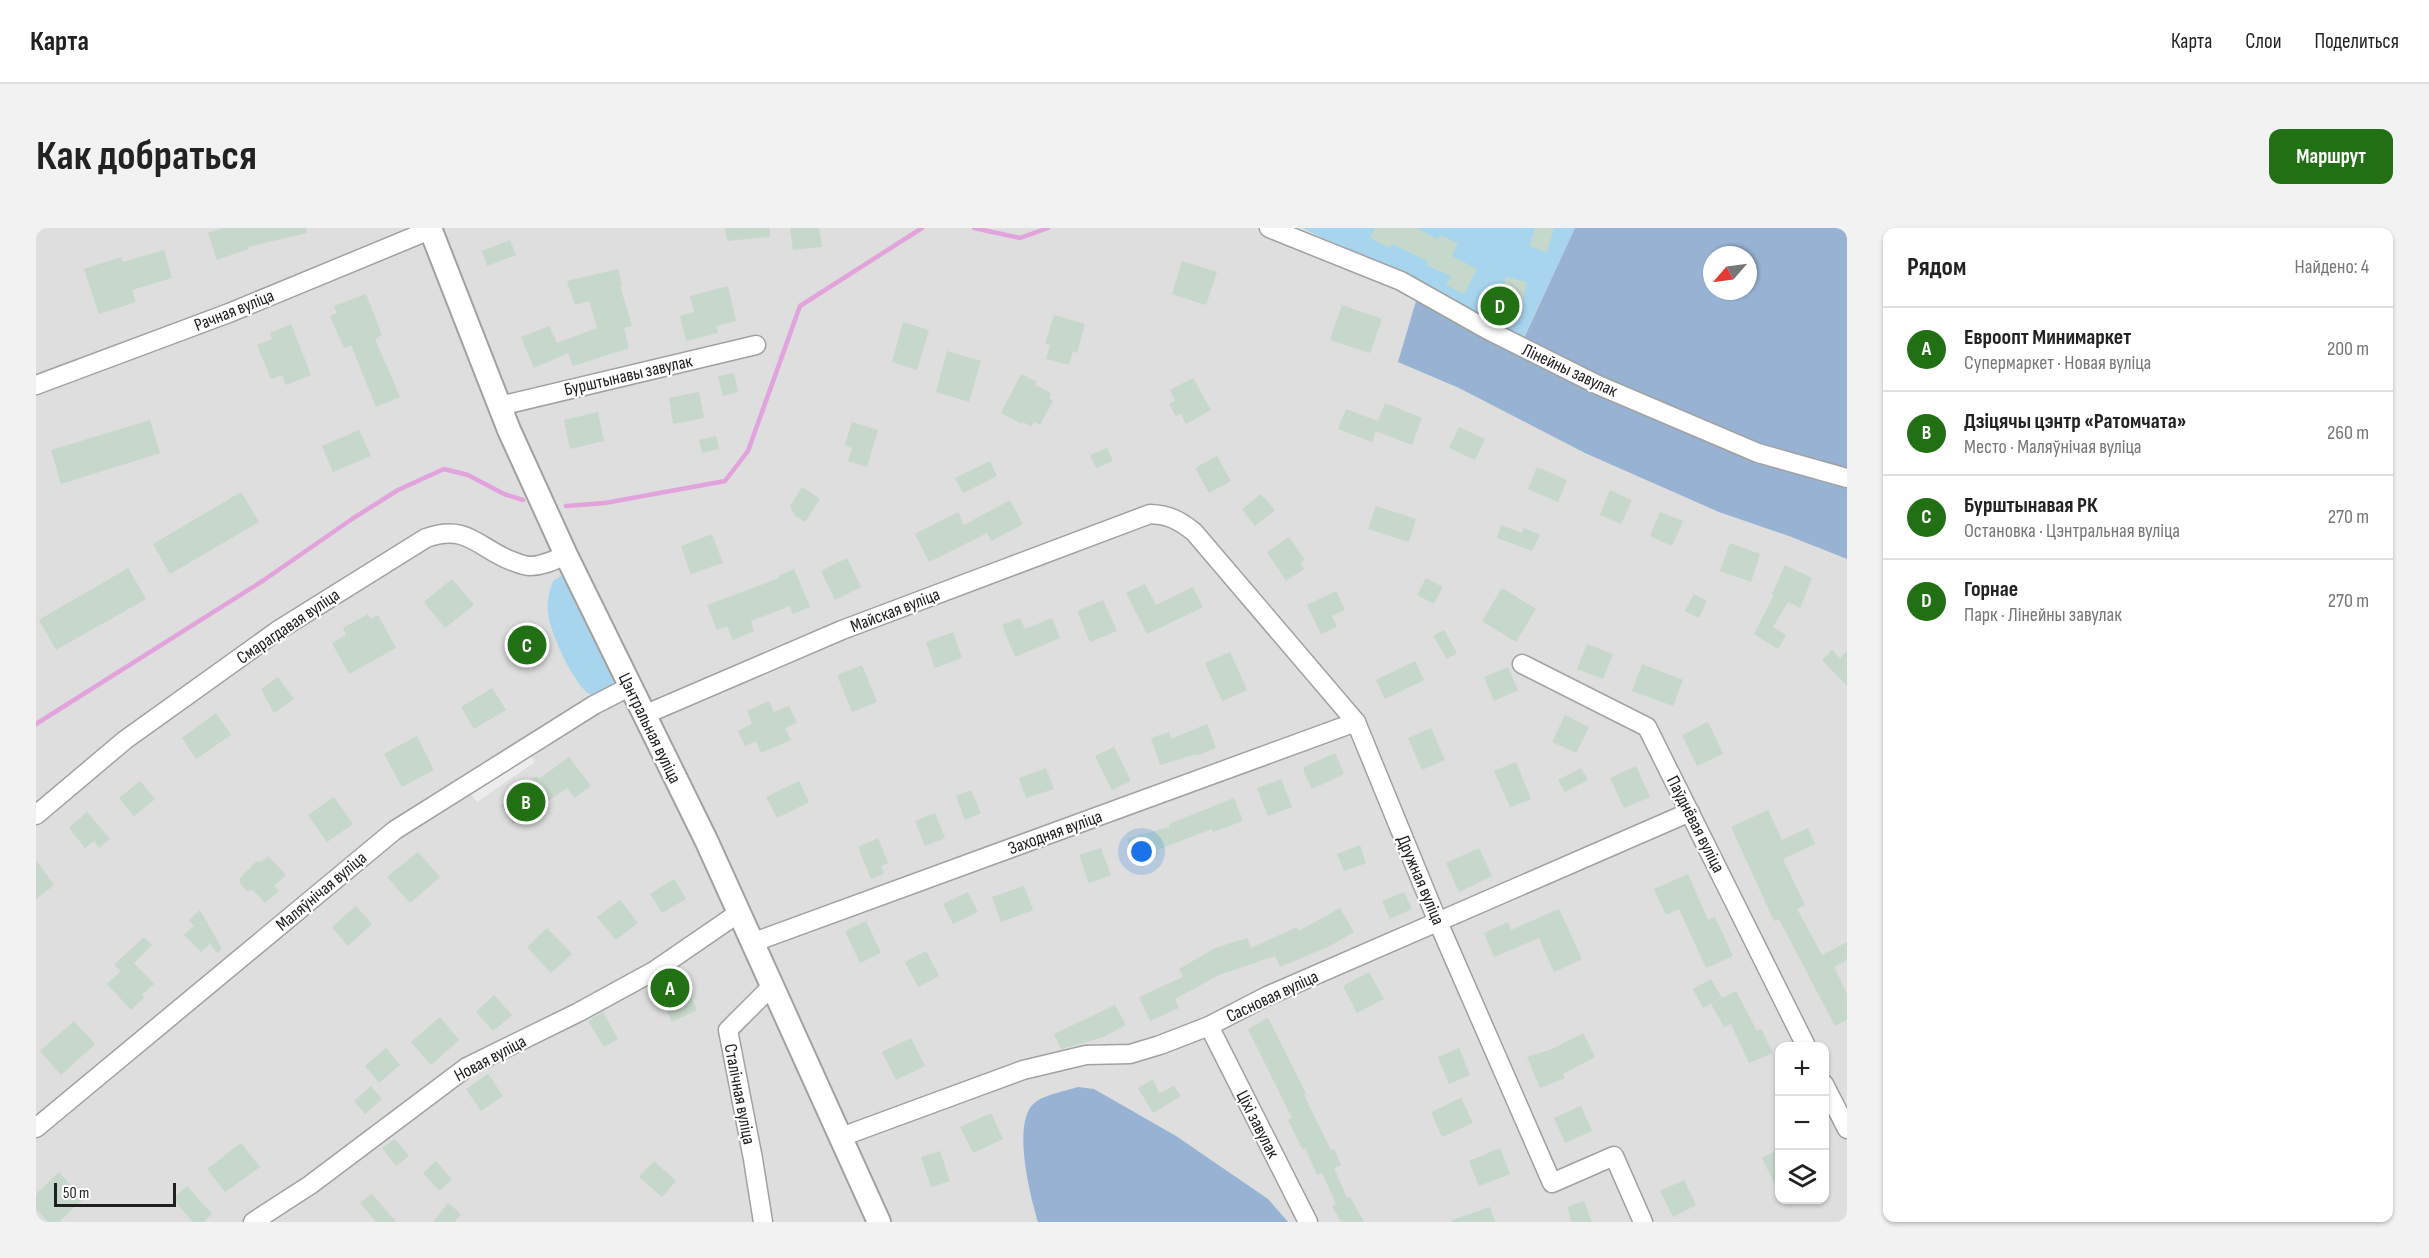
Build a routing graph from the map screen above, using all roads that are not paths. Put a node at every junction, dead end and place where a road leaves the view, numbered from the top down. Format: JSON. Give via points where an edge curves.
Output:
{"nodes":[{"id":1,"x":1269,"y":228,"type":"edge"},
{"id":2,"x":430,"y":229,"type":"edge"},
{"id":3,"x":756,"y":345,"type":"dead end"},
{"id":4,"x":36,"y":385,"type":"edge"},
{"id":5,"x":500,"y":406,"type":"junction"},
{"id":6,"x":1847,"y":478,"type":"edge"},
{"id":7,"x":1150,"y":514,"type":"joint"},
{"id":8,"x":566,"y":555,"type":"junction"},
{"id":9,"x":1522,"y":664,"type":"dead end"},
{"id":10,"x":630,"y":687,"type":"junction"},
{"id":11,"x":644,"y":715,"type":"junction"},
{"id":12,"x":1356,"y":722,"type":"junction"},
{"id":13,"x":1690,"y":812,"type":"junction"},
{"id":14,"x":36,"y":815,"type":"edge"},
{"id":15,"x":740,"y":912,"type":"junction"},
{"id":16,"x":1438,"y":922,"type":"junction"},
{"id":17,"x":754,"y":942,"type":"junction"},
{"id":18,"x":773,"y":985,"type":"junction"},
{"id":19,"x":1209,"y":1026,"type":"junction"},
{"id":20,"x":1804,"y":1042,"type":"edge"},
{"id":21,"x":1829,"y":1094,"type":"edge"},
{"id":22,"x":36,"y":1128,"type":"edge"},
{"id":23,"x":1847,"y":1129,"type":"edge"},
{"id":24,"x":841,"y":1137,"type":"junction"},
{"id":25,"x":253,"y":1222,"type":"edge"},
{"id":26,"x":763,"y":1222,"type":"edge"},
{"id":27,"x":879,"y":1222,"type":"edge"},
{"id":28,"x":1308,"y":1222,"type":"edge"},
{"id":29,"x":1643,"y":1222,"type":"edge"}],
"edges":[{"from":1,"to":6,"type":"street","name":"Лінейны завулак","via":[[1401,281],[1598,385],[1758,453]]},
{"from":2,"to":4,"type":"street","name":"Рачная вуліца","via":[[198,325]]},
{"from":2,"to":5,"type":"street","name":"Цэнтральная вуліца"},
{"from":3,"to":5,"type":"street","name":"Бурштынавы завулак"},
{"from":5,"to":8,"type":"street","name":"Цэнтральная вуліца"},
{"from":7,"to":11,"type":"street","name":"Майская вуліца","via":[[842,630]]},
{"from":7,"to":12,"type":"street","name":"Дружная вуліца","via":[[1179,519],[1194,532]]},
{"from":8,"to":10,"type":"street","name":"Цэнтральная вуліца"},
{"from":8,"to":14,"type":"street","name":"Смарагдавая вуліца","via":[[546,564],[528,566],[505,558],[466,535],[450,532],[426,538],[277,630],[125,740]]},
{"from":9,"to":13,"type":"street","name":"Паўднёвая вуліца","via":[[1647,727]]},
{"from":10,"to":11,"type":"street","name":"Цэнтральная вуліца"},
{"from":10,"to":22,"type":"street","name":"Маляўнічая вуліца","via":[[594,705],[394,830]]},
{"from":11,"to":15,"type":"street","name":"Цэнтральная вуліца"},
{"from":12,"to":16,"type":"street","name":"Дружная вуліца"},
{"from":12,"to":17,"type":"street","name":"Заходняя вуліца"},
{"from":13,"to":16,"type":"street","name":"Сасновая вуліца"},
{"from":13,"to":20,"type":"street","name":"Паўднёвая вуліца"},
{"from":15,"to":17,"type":"street","name":"Цэнтральная вуліца"},
{"from":15,"to":25,"type":"street","name":"Новая вуліца","via":[[654,971],[467,1067],[310,1185]]},
{"from":16,"to":19,"type":"street","name":"Сасновая вуліца","via":[[1267,996]]},
{"from":16,"to":29,"type":"street","name":"Дружная вуліца","via":[[1552,1183],[1614,1156]]},
{"from":17,"to":18,"type":"street","name":"Цэнтральная вуліца"},
{"from":18,"to":24,"type":"street","name":"Цэнтральная вуліца"},
{"from":18,"to":26,"type":"street","name":"Сталічная вуліца","via":[[728,1030]]},
{"from":19,"to":24,"type":"street","name":"Сасновая вуліца","via":[[1130,1054],[1086,1055],[1023,1070]]},
{"from":19,"to":28,"type":"street","name":"Ціхі завулак"},
{"from":21,"to":23,"type":"street"},
{"from":24,"to":27,"type":"street","name":"Цэнтральная вуліца"}]}
